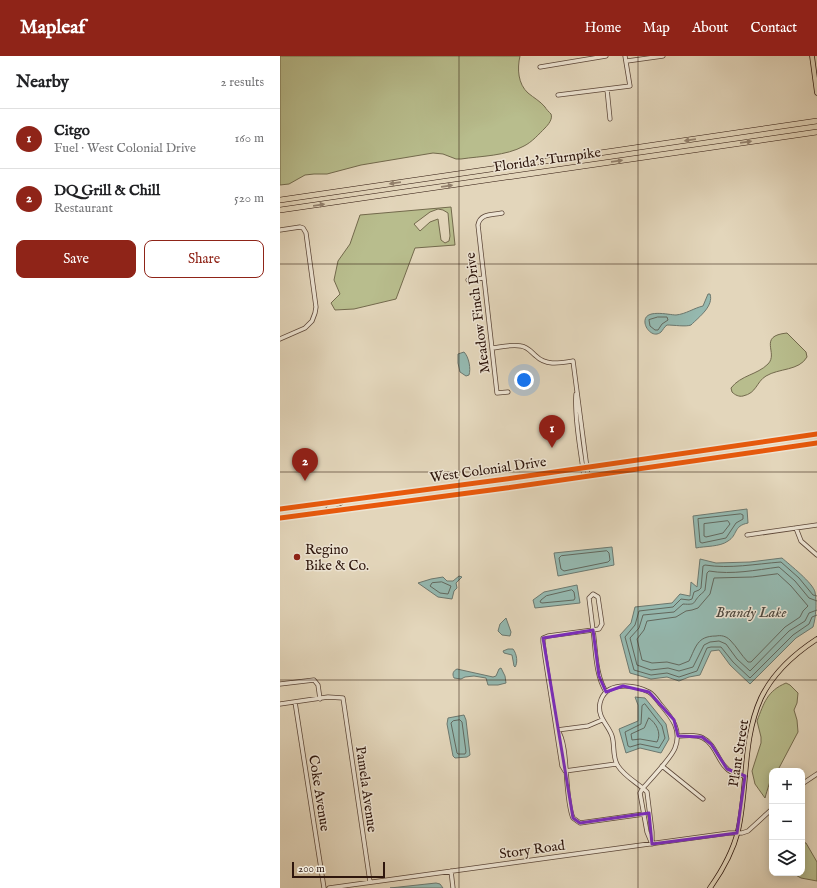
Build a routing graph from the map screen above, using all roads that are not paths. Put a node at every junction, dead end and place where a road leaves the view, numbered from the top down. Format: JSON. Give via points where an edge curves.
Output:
{"nodes":[{"id":1,"x":606,"y":56,"type":"edge"},
{"id":2,"x":625,"y":56,"type":"edge"},
{"id":3,"x":662,"y":56,"type":"edge"},
{"id":4,"x":812,"y":56,"type":"edge"},
{"id":5,"x":627,"y":61,"type":"junction"},
{"id":6,"x":540,"y":67,"type":"dead end"},
{"id":7,"x":607,"y":88,"type":"junction"},
{"id":8,"x":817,"y":93,"type":"edge"},
{"id":9,"x":558,"y":95,"type":"dead end"},
{"id":10,"x":610,"y":119,"type":"dead end"},
{"id":11,"x":815,"y":122,"type":"edge"},
{"id":12,"x":815,"y":132,"type":"edge"},
{"id":13,"x":280,"y":200,"type":"edge"},
{"id":14,"x":280,"y":210,"type":"edge"},
{"id":15,"x":502,"y":213,"type":"dead end"},
{"id":16,"x":280,"y":230,"type":"edge"},
{"id":17,"x":484,"y":278,"type":"junction"},
{"id":18,"x":468,"y":280,"type":"dead end"},
{"id":19,"x":280,"y":339,"type":"edge"},
{"id":20,"x":492,"y":348,"type":"junction"},
{"id":21,"x":508,"y":392,"type":"dead end"},
{"id":22,"x":817,"y":434,"type":"edge"},
{"id":23,"x":817,"y":443,"type":"edge"},
{"id":24,"x":718,"y":449,"type":"junction"},
{"id":25,"x":689,"y":453,"type":"junction"},
{"id":26,"x":688,"y":462,"type":"junction"},
{"id":27,"x":674,"y":464,"type":"junction"},
{"id":28,"x":585,"y":468,"type":"junction"},
{"id":29,"x":586,"y":477,"type":"junction"},
{"id":30,"x":513,"y":478,"type":"junction"},
{"id":31,"x":485,"y":481,"type":"junction"},
{"id":32,"x":506,"y":488,"type":"junction"},
{"id":33,"x":453,"y":495,"type":"junction"},
{"id":34,"x":351,"y":499,"type":"junction"},
{"id":35,"x":326,"y":502,"type":"junction"},
{"id":36,"x":280,"y":509,"type":"edge"},
{"id":37,"x":326,"y":512,"type":"junction"},
{"id":38,"x":303,"y":515,"type":"junction"},
{"id":39,"x":280,"y":518,"type":"edge"},
{"id":40,"x":817,"y":525,"type":"edge"},
{"id":41,"x":796,"y":528,"type":"junction"},
{"id":42,"x":747,"y":535,"type":"dead end"},
{"id":43,"x":817,"y":555,"type":"edge"},
{"id":44,"x":599,"y":607,"type":"junction"},
{"id":45,"x":590,"y":608,"type":"junction"},
{"id":46,"x":593,"y":630,"type":"junction"},
{"id":47,"x":817,"y":639,"type":"edge"},
{"id":48,"x":280,"y":684,"type":"edge"},
{"id":49,"x":606,"y":692,"type":"junction"},
{"id":50,"x":320,"y":699,"type":"junction"},
{"id":51,"x":295,"y":702,"type":"junction"},
{"id":52,"x":280,"y":704,"type":"edge"},
{"id":53,"x":602,"y":720,"type":"junction"},
{"id":54,"x":557,"y":730,"type":"junction"},
{"id":55,"x":678,"y":736,"type":"junction"},
{"id":56,"x":616,"y":764,"type":"junction"},
{"id":57,"x":662,"y":766,"type":"junction"},
{"id":58,"x":565,"y":771,"type":"junction"},
{"id":59,"x":817,"y":774,"type":"edge"},
{"id":60,"x":745,"y":776,"type":"junction"},
{"id":61,"x":805,"y":782,"type":"edge"},
{"id":62,"x":643,"y":788,"type":"junction"},
{"id":63,"x":703,"y":799,"type":"dead end"},
{"id":64,"x":769,"y":812,"type":"edge"},
{"id":65,"x":649,"y":813,"type":"junction"},
{"id":66,"x":643,"y":814,"type":"junction"},
{"id":67,"x":737,"y":833,"type":"junction"},
{"id":68,"x":652,"y":844,"type":"junction"},
{"id":69,"x":451,"y":871,"type":"junction"},
{"id":70,"x":370,"y":882,"type":"junction"},
{"id":71,"x":324,"y":888,"type":"edge"},
{"id":72,"x":329,"y":888,"type":"edge"},
{"id":73,"x":453,"y":888,"type":"edge"},
{"id":74,"x":710,"y":888,"type":"edge"}],
"edges":[{"from":1,"to":6,"type":"street"},
{"from":2,"to":5,"type":"street"},
{"from":3,"to":5,"type":"street"},
{"from":4,"to":8,"type":"main road"},
{"from":5,"to":7,"type":"street","via":[[630,86]]},
{"from":7,"to":9,"type":"street"},
{"from":7,"to":10,"type":"street"},
{"from":11,"to":13,"type":"highway","name":"Florida's Turnpike","one_way":true},
{"from":14,"to":12,"type":"highway","name":"Florida's Turnpike","one_way":true},
{"from":15,"to":17,"type":"street","name":"Meadow Finch Drive","via":[[481,218],[478,225]]},
{"from":16,"to":19,"type":"street","via":[[300,227],[306,233],[316,307],[312,321],[305,328]]},
{"from":17,"to":18,"type":"street"},
{"from":17,"to":20,"type":"street","name":"Meadow Finch Drive"},
{"from":20,"to":21,"type":"street","name":"Meadow Finch Drive","via":[[497,393]]},
{"from":20,"to":28,"type":"street","via":[[520,345],[528,348],[542,361],[572,361]]},
{"from":22,"to":24,"type":"highway","name":"West Colonial Drive"},
{"from":23,"to":26,"type":"highway","name":"West Colonial Drive"},
{"from":24,"to":25,"type":"highway","name":"West Colonial Drive"},
{"from":24,"to":26,"type":"highway","via":[[695,456]]},
{"from":25,"to":27,"type":"highway","via":[[685,459]]},
{"from":25,"to":28,"type":"highway","name":"West Colonial Drive"},
{"from":26,"to":27,"type":"highway","name":"West Colonial Drive"},
{"from":27,"to":29,"type":"highway","name":"West Colonial Drive"},
{"from":28,"to":29,"type":"street"},
{"from":28,"to":30,"type":"highway","name":"West Colonial Drive"},
{"from":29,"to":32,"type":"highway","name":"West Colonial Drive"},
{"from":30,"to":31,"type":"highway","name":"West Colonial Drive"},
{"from":30,"to":32,"type":"highway","via":[[506,484]]},
{"from":31,"to":33,"type":"highway","via":[[480,488]]},
{"from":31,"to":34,"type":"highway","name":"West Colonial Drive"},
{"from":32,"to":33,"type":"highway","name":"West Colonial Drive"},
{"from":33,"to":37,"type":"highway","name":"West Colonial Drive"},
{"from":34,"to":35,"type":"highway","name":"West Colonial Drive"},
{"from":34,"to":37,"type":"highway","via":[[331,506]]},
{"from":35,"to":36,"type":"highway","name":"West Colonial Drive"},
{"from":35,"to":38,"type":"highway","via":[[320,509]]},
{"from":37,"to":38,"type":"highway","name":"West Colonial Drive"},
{"from":38,"to":39,"type":"highway","name":"West Colonial Drive"},
{"from":40,"to":41,"type":"street"},
{"from":41,"to":42,"type":"street"},
{"from":41,"to":43,"type":"street","via":[[800,541]]},
{"from":44,"to":45,"type":"street"},
{"from":44,"to":45,"type":"street","via":[[598,597],[593,594],[589,598]]},
{"from":44,"to":46,"type":"street","via":[[601,627]]},
{"from":45,"to":46,"type":"street"},
{"from":46,"to":49,"type":"street","via":[[599,676]]},
{"from":46,"to":54,"type":"street","via":[[548,636],[542,642]]},
{"from":47,"to":60,"type":"main road","name":"Plant Street","via":[[789,660],[761,698],[751,726]]},
{"from":48,"to":50,"type":"street","via":[[314,680],[318,685]]},
{"from":49,"to":53,"type":"street","via":[[600,702]]},
{"from":49,"to":55,"type":"street","via":[[623,686],[649,692],[674,720]]},
{"from":50,"to":51,"type":"street"},
{"from":50,"to":70,"type":"street","name":"Pamela Avenue","via":[[343,698]]},
{"from":51,"to":52,"type":"street"},
{"from":51,"to":71,"type":"street","name":"Coke Avenue"},
{"from":53,"to":54,"type":"street","via":[[588,726]]},
{"from":53,"to":56,"type":"street","via":[[610,731]]},
{"from":54,"to":58,"type":"street","via":[[560,734]]},
{"from":55,"to":57,"type":"street","via":[[675,749]]},
{"from":55,"to":60,"type":"street","via":[[702,737],[711,744],[727,769]]},
{"from":56,"to":58,"type":"street"},
{"from":56,"to":62,"type":"street"},
{"from":57,"to":62,"type":"street"},
{"from":57,"to":63,"type":"street"},
{"from":58,"to":66,"type":"street","via":[[571,814],[576,821],[580,823]]},
{"from":59,"to":61,"type":"street"},
{"from":60,"to":67,"type":"main road","name":"Plant Street"},
{"from":62,"to":65,"type":"street","via":[[648,796]]},
{"from":62,"to":66,"type":"street","via":[[640,793]]},
{"from":64,"to":67,"type":"street","name":"Story Road","via":[[748,831]]},
{"from":65,"to":66,"type":"street"},
{"from":65,"to":68,"type":"street"},
{"from":66,"to":68,"type":"street"},
{"from":67,"to":68,"type":"street","name":"Story Road"},
{"from":67,"to":74,"type":"main road","name":"Plant Street","via":[[719,875]]},
{"from":68,"to":69,"type":"street","name":"Story Road"},
{"from":69,"to":70,"type":"street","name":"Story Road"},
{"from":69,"to":73,"type":"street"},
{"from":70,"to":72,"type":"street","name":"Story Road"}]}
